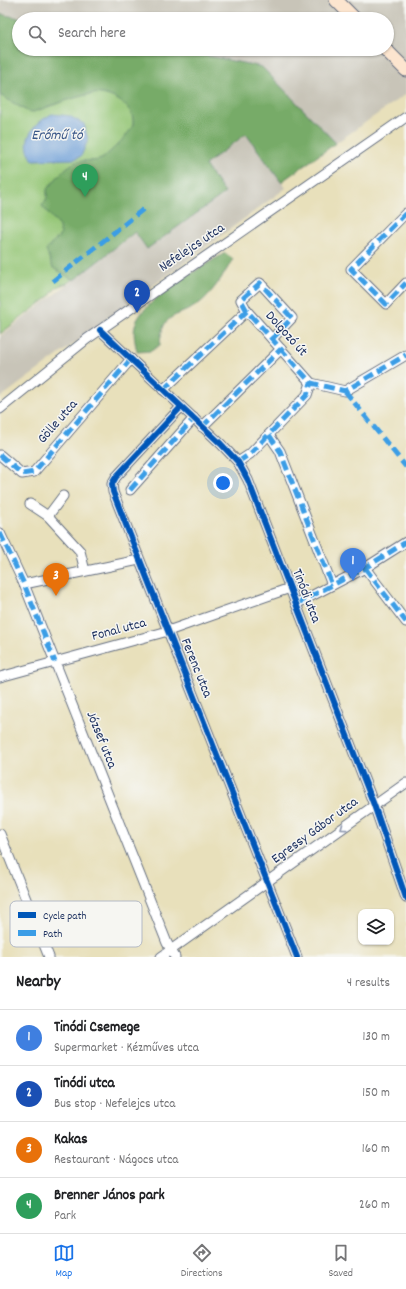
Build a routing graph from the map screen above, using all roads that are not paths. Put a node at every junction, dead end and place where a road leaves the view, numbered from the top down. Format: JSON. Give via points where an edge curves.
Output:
{"nodes":[{"id":1,"x":336,"y":0,"type":"edge"},
{"id":2,"x":348,"y":12,"type":"edge"},
{"id":3,"x":392,"y":56,"type":"edge"},
{"id":4,"x":406,"y":70,"type":"edge"},
{"id":5,"x":406,"y":117,"type":"edge"},
{"id":6,"x":406,"y":213,"type":"edge"},
{"id":7,"x":406,"y":283,"type":"edge"},
{"id":8,"x":246,"y":311,"type":"junction"},
{"id":9,"x":100,"y":330,"type":"junction"},
{"id":10,"x":272,"y":339,"type":"junction"},
{"id":11,"x":281,"y":349,"type":"junction"},
{"id":12,"x":406,"y":355,"type":"edge"},
{"id":13,"x":131,"y":359,"type":"junction"},
{"id":14,"x":312,"y":383,"type":"junction"},
{"id":15,"x":163,"y":390,"type":"junction"},
{"id":16,"x":181,"y":407,"type":"junction"},
{"id":17,"x":0,"y":409,"type":"edge"},
{"id":18,"x":194,"y":418,"type":"junction"},
{"id":19,"x":202,"y":427,"type":"junction"},
{"id":20,"x":269,"y":435,"type":"junction"},
{"id":21,"x":0,"y":455,"type":"edge"},
{"id":22,"x":238,"y":462,"type":"junction"},
{"id":23,"x":130,"y":490,"type":"dead end"},
{"id":24,"x":63,"y":496,"type":"dead end"},
{"id":25,"x":30,"y":504,"type":"dead end"},
{"id":26,"x":48,"y":516,"type":"junction"},
{"id":27,"x":0,"y":533,"type":"edge"},
{"id":28,"x":406,"y":542,"type":"edge"},
{"id":29,"x":139,"y":560,"type":"junction"},
{"id":30,"x":365,"y":568,"type":"junction"},
{"id":31,"x":84,"y":572,"type":"junction"},
{"id":32,"x":24,"y":584,"type":"junction"},
{"id":33,"x":332,"y":585,"type":"junction"},
{"id":34,"x":290,"y":588,"type":"junction"},
{"id":35,"x":296,"y":604,"type":"junction"},
{"id":36,"x":406,"y":622,"type":"edge"},
{"id":37,"x":168,"y":631,"type":"junction"},
{"id":38,"x":54,"y":662,"type":"junction"},
{"id":39,"x":0,"y":678,"type":"edge"},
{"id":40,"x":406,"y":783,"type":"edge"},
{"id":41,"x":374,"y":805,"type":"junction"},
{"id":42,"x":0,"y":834,"type":"edge"},
{"id":43,"x":268,"y":882,"type":"junction"},
{"id":44,"x":406,"y":898,"type":"edge"},
{"id":45,"x":27,"y":901,"type":"edge"},
{"id":46,"x":45,"y":947,"type":"edge"},
{"id":47,"x":174,"y":954,"type":"edge"},
{"id":48,"x":49,"y":957,"type":"edge"},
{"id":49,"x":161,"y":957,"type":"edge"},
{"id":50,"x":297,"y":957,"type":"edge"}],
"edges":[{"from":1,"to":2,"type":"street"},
{"from":3,"to":4,"type":"street"},
{"from":5,"to":9,"type":"street","name":"Nefelejcs utca"},
{"from":6,"to":7,"type":"street","via":[[351,270],[386,304]]},
{"from":8,"to":10,"type":"street","name":"Dolgozó út"},
{"from":8,"to":10,"type":"street","via":[[241,300],[260,283],[292,318]]},
{"from":8,"to":15,"type":"street","name":"Dolgozó út"},
{"from":9,"to":13,"type":"street","name":"Tinódi utca"},
{"from":9,"to":17,"type":"street","name":"Nefelejcs utca"},
{"from":10,"to":11,"type":"street","name":"Dolgozó út"},
{"from":11,"to":14,"type":"street","name":"Dolgozó út"},
{"from":11,"to":19,"type":"street"},
{"from":12,"to":14,"type":"street","via":[[345,391]]},
{"from":13,"to":15,"type":"street","name":"Tinódi utca"},
{"from":13,"to":21,"type":"street","name":"Gölle utca","via":[[34,472],[22,474]]},
{"from":14,"to":20,"type":"street","via":[[307,396]]},
{"from":15,"to":16,"type":"street","name":"Tinódi utca"},
{"from":16,"to":18,"type":"street","name":"Tinódi utca"},
{"from":16,"to":29,"type":"street","name":"Ferenc utca","via":[[112,484]]},
{"from":18,"to":19,"type":"street","name":"Tinódi utca"},
{"from":18,"to":23,"type":"street"},
{"from":19,"to":22,"type":"street","name":"Tinódi utca"},
{"from":20,"to":22,"type":"street"},
{"from":20,"to":33,"type":"street","via":[[280,451]]},
{"from":22,"to":34,"type":"street","name":"Tinódi utca","via":[[248,480]]},
{"from":24,"to":26,"type":"street"},
{"from":25,"to":26,"type":"street"},
{"from":26,"to":31,"type":"street","via":[[80,551]]},
{"from":27,"to":32,"type":"street","name":"József utca"},
{"from":28,"to":30,"type":"street"},
{"from":29,"to":31,"type":"street"},
{"from":29,"to":37,"type":"street","name":"Ferenc utca"},
{"from":30,"to":33,"type":"street"},
{"from":30,"to":36,"type":"street"},
{"from":31,"to":32,"type":"street"},
{"from":32,"to":38,"type":"street","name":"József utca"},
{"from":33,"to":35,"type":"street"},
{"from":34,"to":35,"type":"street","name":"Tinódi utca"},
{"from":34,"to":37,"type":"street","name":"Fonal utca"},
{"from":35,"to":41,"type":"street","name":"Tinódi utca"},
{"from":37,"to":38,"type":"street","name":"Fonal utca"},
{"from":37,"to":43,"type":"street","name":"Ferenc utca"},
{"from":38,"to":39,"type":"street","name":"Fonal utca"},
{"from":38,"to":47,"type":"street","name":"József utca","via":[[167,943]]},
{"from":40,"to":41,"type":"street","name":"Egressy Gábor utca"},
{"from":41,"to":43,"type":"street","name":"Egressy Gábor utca","one_way":true},
{"from":41,"to":44,"type":"street","name":"Tinódi utca"},
{"from":42,"to":45,"type":"street"},
{"from":43,"to":47,"type":"street","name":"Egressy Gábor utca"},
{"from":43,"to":50,"type":"street","name":"Ferenc utca"},
{"from":46,"to":48,"type":"street"},
{"from":47,"to":49,"type":"street","name":"Egressy Gábor utca"}]}
